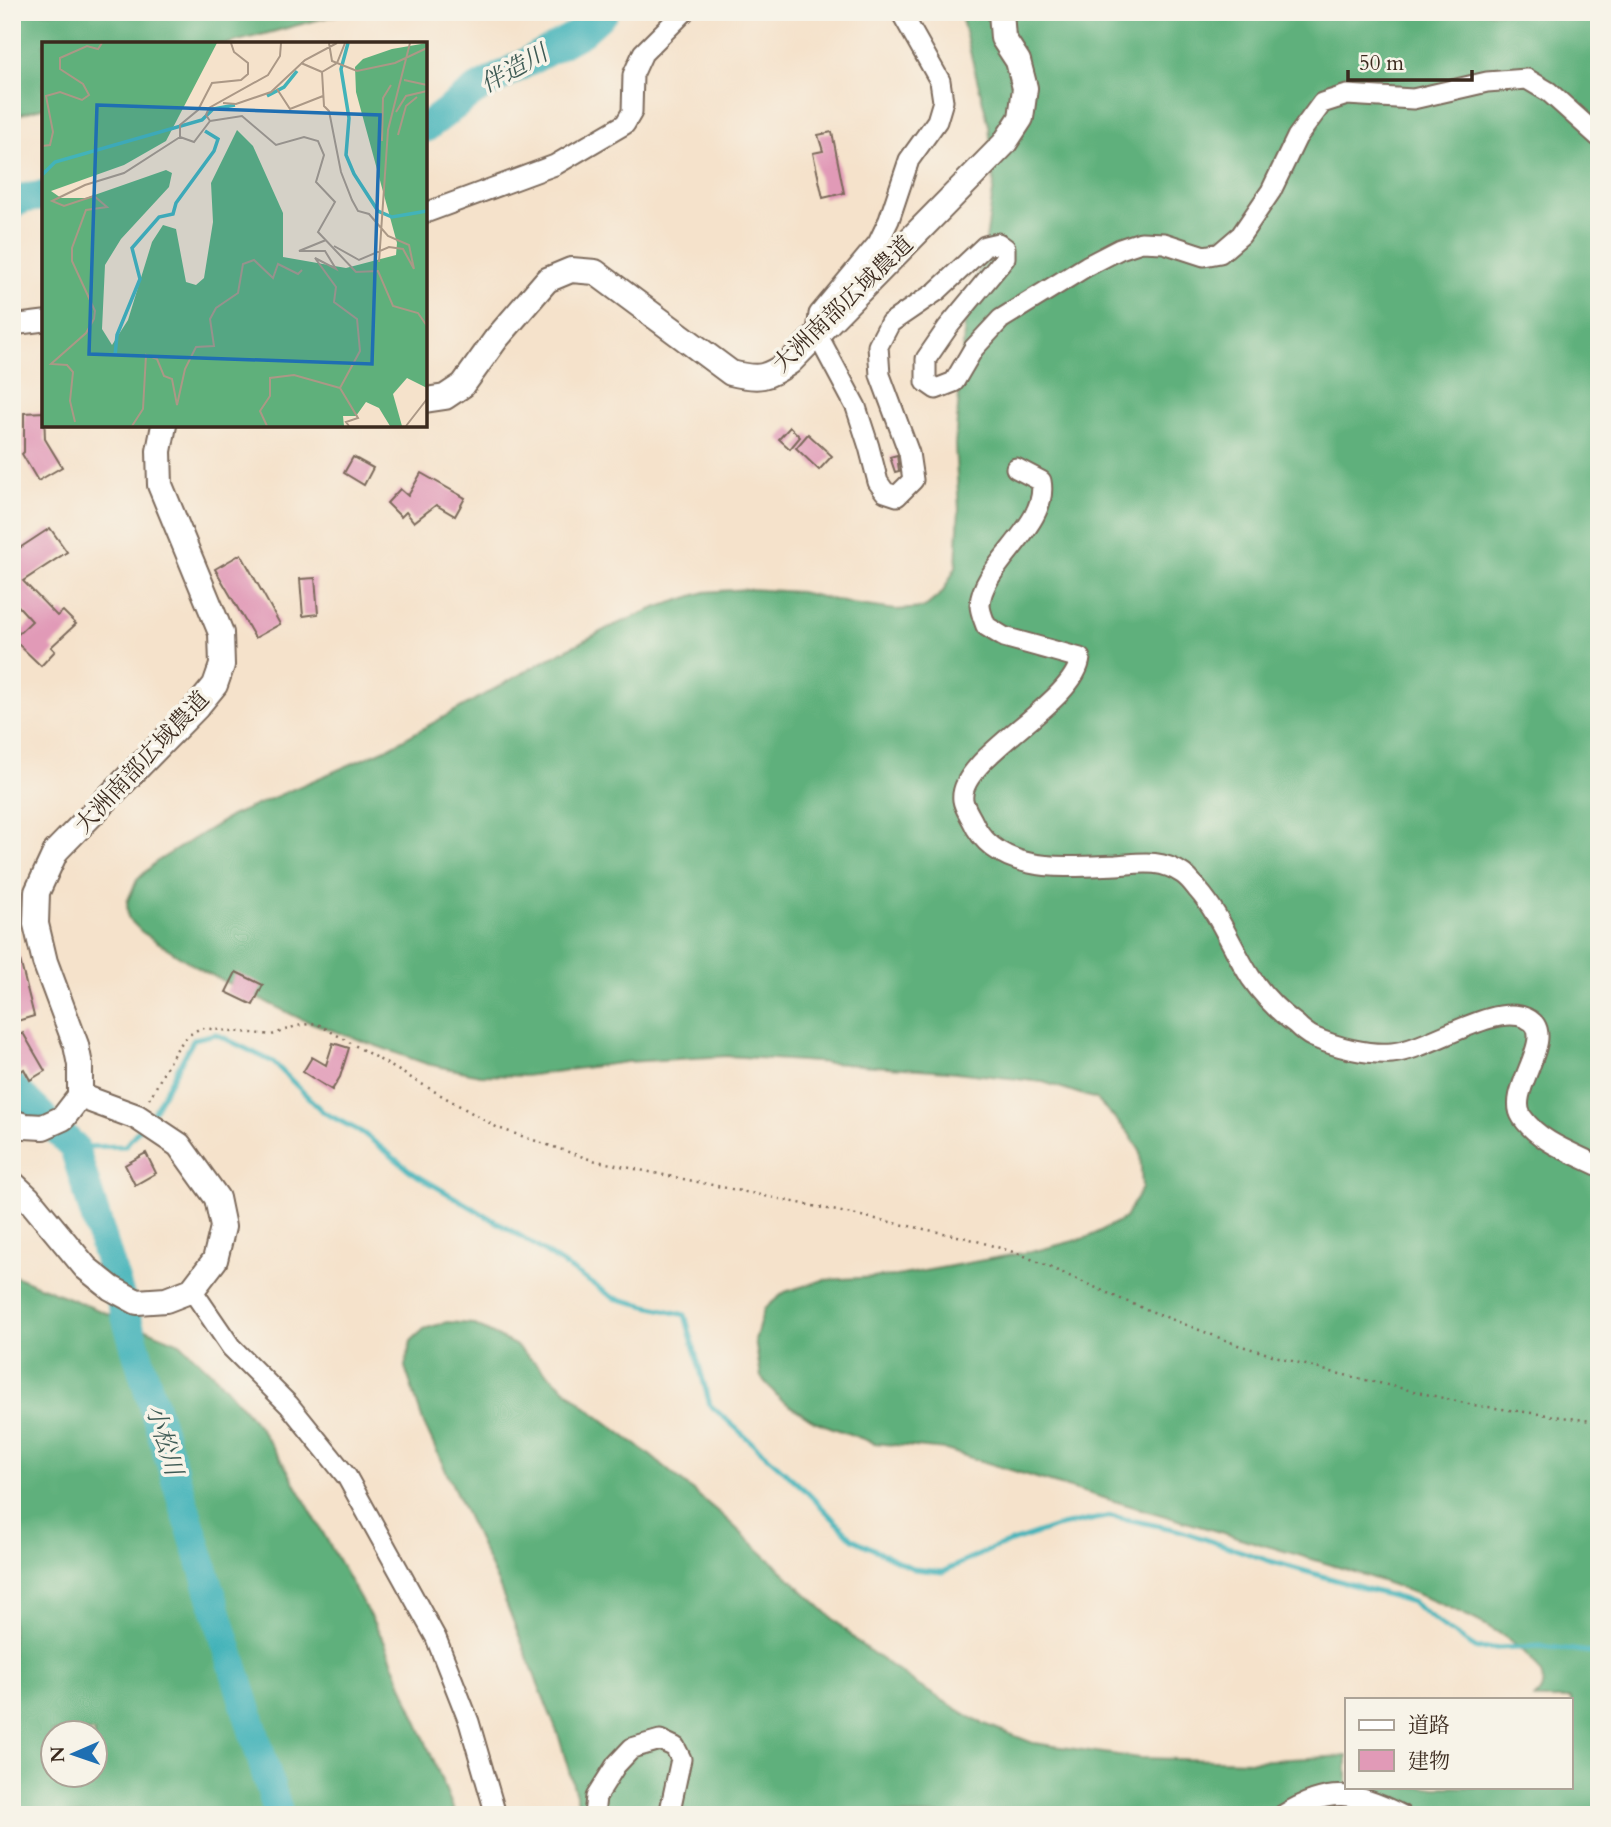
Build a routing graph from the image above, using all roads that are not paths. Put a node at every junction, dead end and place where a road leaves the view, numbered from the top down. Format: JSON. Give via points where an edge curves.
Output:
{"nodes":[{"id":1,"x":684,"y":12,"type":"edge"},
{"id":2,"x":901,"y":12,"type":"edge"},
{"id":3,"x":1001,"y":12,"type":"edge"},
{"id":4,"x":1599,"y":137,"type":"edge"},
{"id":5,"x":427,"y":212,"type":"edge"},
{"id":6,"x":42,"y":321,"type":"edge"},
{"id":7,"x":12,"y":325,"type":"edge"},
{"id":8,"x":817,"y":334,"type":"junction"},
{"id":9,"x":427,"y":400,"type":"edge"},
{"id":10,"x":164,"y":427,"type":"edge"},
{"id":11,"x":1016,"y":468,"type":"dead end"},
{"id":12,"x":80,"y":1096,"type":"junction"},
{"id":13,"x":12,"y":1122,"type":"edge"},
{"id":14,"x":1599,"y":1166,"type":"edge"},
{"id":15,"x":12,"y":1183,"type":"edge"},
{"id":16,"x":192,"y":1290,"type":"junction"},
{"id":17,"x":496,"y":1815,"type":"edge"},
{"id":18,"x":594,"y":1815,"type":"edge"},
{"id":19,"x":670,"y":1815,"type":"edge"},
{"id":20,"x":1283,"y":1815,"type":"edge"},
{"id":21,"x":1401,"y":1815,"type":"edge"}],
"edges":[{"from":1,"to":5,"type":"street","via":[[643,52],[633,75],[632,112],[625,124],[555,165]]},
{"from":2,"to":8,"type":"street","via":[[940,81],[943,101],[937,121],[909,160],[878,243],[819,314]]},
{"from":3,"to":8,"type":"street","name":"大洲南部広域農道","via":[[1003,38],[1018,61],[1025,88],[1021,118],[1004,144]]},
{"from":4,"to":8,"type":"street","via":[[1549,92],[1527,79],[1486,82],[1413,99],[1347,95],[1322,103],[1297,137],[1271,191],[1241,235],[1220,253],[1204,256],[1164,243],[1142,242],[1120,249],[1001,319],[974,348],[954,382],[936,389],[926,382],[926,359],[1005,258],[1005,248],[998,243],[985,246],[937,291],[890,323],[878,346],[880,374],[909,453],[913,480],[897,496],[885,492],[878,482],[856,407]]},
{"from":6,"to":7,"type":"street"},
{"from":8,"to":9,"type":"street","name":"大洲南部広域農道","via":[[769,376],[731,373],[595,272],[571,270],[547,280],[463,384],[445,397]]},
{"from":10,"to":12,"type":"street","name":"大洲南部広域農道","via":[[160,485],[221,633],[222,664],[215,685],[197,707],[56,851],[37,892],[36,924],[44,962],[76,1045]]},
{"from":11,"to":14,"type":"street","via":[[1041,481],[1044,494],[1027,527],[985,586],[980,606],[986,626],[1004,637],[1080,658],[1066,686],[995,749],[966,783],[963,800],[978,834],[995,851],[1025,863],[1072,867],[1159,862],[1185,874],[1211,905],[1252,978],[1282,1014],[1311,1036],[1355,1050],[1392,1053],[1497,1018],[1528,1018],[1537,1028],[1539,1043],[1517,1100],[1521,1116],[1543,1138]]},
{"from":12,"to":13,"type":"street","via":[[63,1118],[43,1127]]},
{"from":12,"to":16,"type":"street","via":[[137,1117],[179,1145],[217,1198],[223,1227],[215,1260]]},
{"from":15,"to":16,"type":"street","via":[[86,1268],[111,1288],[137,1302],[166,1300]]},
{"from":16,"to":17,"type":"street","via":[[231,1346],[289,1405],[347,1477],[436,1638],[469,1722]]},
{"from":18,"to":19,"type":"street","via":[[596,1797],[616,1765],[632,1748],[660,1740],[676,1747],[681,1759]]},
{"from":20,"to":21,"type":"street","via":[[1328,1794],[1381,1804]]}]}
